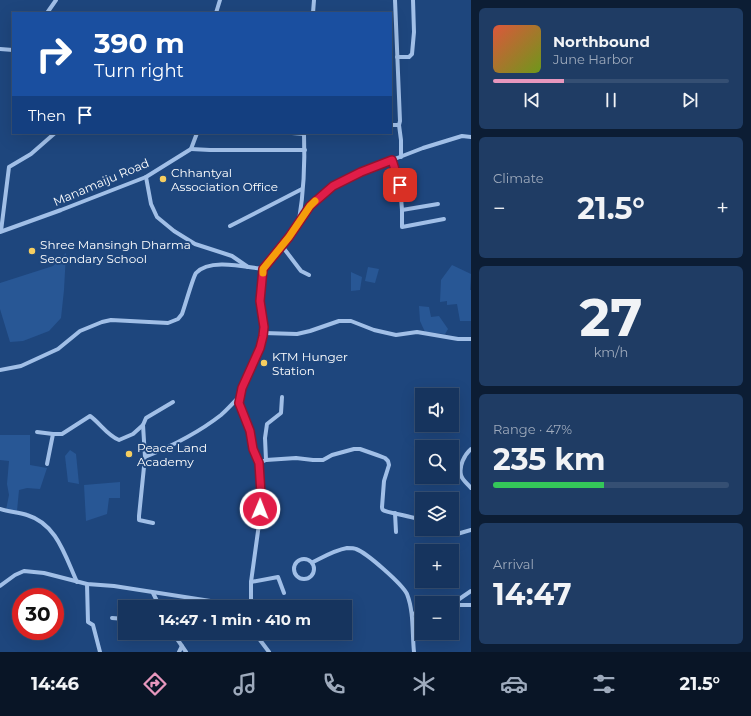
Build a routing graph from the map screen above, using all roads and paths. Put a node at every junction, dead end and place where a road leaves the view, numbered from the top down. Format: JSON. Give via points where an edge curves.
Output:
{"nodes":[{"id":1,"x":56,"y":0,"type":"edge"},
{"id":2,"x":220,"y":0,"type":"edge"},
{"id":3,"x":314,"y":0,"type":"edge"},
{"id":4,"x":395,"y":0,"type":"edge"},
{"id":5,"x":413,"y":0,"type":"edge"},
{"id":6,"x":48,"y":12,"type":"edge"},
{"id":7,"x":216,"y":12,"type":"edge"},
{"id":8,"x":313,"y":12,"type":"edge"},
{"id":9,"x":0,"y":49,"type":"edge"},
{"id":10,"x":12,"y":50,"type":"edge"},
{"id":11,"x":397,"y":57,"type":"junction"},
{"id":12,"x":392,"y":125,"type":"edge"},
{"id":13,"x":399,"y":125,"type":"junction"},
{"id":14,"x":54,"y":134,"type":"edge"},
{"id":15,"x":198,"y":134,"type":"edge"},
{"id":16,"x":304,"y":134,"type":"edge"},
{"id":17,"x":471,"y":137,"type":"edge"},
{"id":18,"x":191,"y":149,"type":"junction"},
{"id":19,"x":305,"y":150,"type":"junction"},
{"id":20,"x":401,"y":157,"type":"junction"},
{"id":21,"x":392,"y":160,"type":"junction"},
{"id":22,"x":146,"y":177,"type":"junction"},
{"id":23,"x":302,"y":189,"type":"junction"},
{"id":24,"x":438,"y":204,"type":"dead end"},
{"id":25,"x":402,"y":210,"type":"junction"},
{"id":26,"x":444,"y":219,"type":"dead end"},
{"id":27,"x":299,"y":222,"type":"junction"},
{"id":28,"x":230,"y":226,"type":"dead end"},
{"id":29,"x":1,"y":231,"type":"edge"},
{"id":30,"x":282,"y":246,"type":"junction"},
{"id":31,"x":248,"y":268,"type":"junction"},
{"id":32,"x":263,"y":269,"type":"junction"},
{"id":33,"x":309,"y":275,"type":"dead end"},
{"id":34,"x":264,"y":333,"type":"junction"},
{"id":35,"x":471,"y":339,"type":"edge"},
{"id":36,"x":0,"y":370,"type":"edge"},
{"id":37,"x":239,"y":397,"type":"junction"},
{"id":38,"x":282,"y":397,"type":"dead end"},
{"id":39,"x":173,"y":402,"type":"dead end"},
{"id":40,"x":143,"y":425,"type":"junction"},
{"id":41,"x":37,"y":432,"type":"dead end"},
{"id":42,"x":53,"y":434,"type":"junction"},
{"id":43,"x":471,"y":450,"type":"edge"},
{"id":44,"x":145,"y":457,"type":"junction"},
{"id":45,"x":266,"y":460,"type":"junction"},
{"id":46,"x":259,"y":463,"type":"junction"},
{"id":47,"x":47,"y":464,"type":"dead end"},
{"id":48,"x":471,"y":488,"type":"edge"},
{"id":49,"x":0,"y":509,"type":"edge"},
{"id":50,"x":395,"y":513,"type":"junction"},
{"id":51,"x":415,"y":519,"type":"edge"},
{"id":52,"x":153,"y":523,"type":"dead end"},
{"id":53,"x":471,"y":530,"type":"edge"},
{"id":54,"x":396,"y":532,"type":"dead end"},
{"id":55,"x":459,"y":533,"type":"edge"},
{"id":56,"x":313,"y":562,"type":"junction"},
{"id":57,"x":77,"y":582,"type":"junction"},
{"id":58,"x":251,"y":582,"type":"junction"},
{"id":59,"x":86,"y":584,"type":"junction"},
{"id":60,"x":0,"y":586,"type":"edge"},
{"id":61,"x":471,"y":591,"type":"edge"},
{"id":62,"x":153,"y":593,"type":"junction"},
{"id":63,"x":284,"y":593,"type":"dead end"},
{"id":64,"x":156,"y":600,"type":"edge"},
{"id":65,"x":202,"y":600,"type":"edge"},
{"id":66,"x":250,"y":600,"type":"edge"},
{"id":67,"x":459,"y":600,"type":"edge"},
{"id":68,"x":459,"y":605,"type":"edge"},
{"id":69,"x":471,"y":605,"type":"edge"},
{"id":70,"x":415,"y":613,"type":"edge"},
{"id":71,"x":412,"y":614,"type":"junction"},
{"id":72,"x":112,"y":618,"type":"dead end"},
{"id":73,"x":118,"y":618,"type":"edge"},
{"id":74,"x":178,"y":640,"type":"edge"},
{"id":75,"x":260,"y":640,"type":"edge"},
{"id":76,"x":182,"y":646,"type":"junction"},
{"id":77,"x":100,"y":652,"type":"edge"},
{"id":78,"x":179,"y":652,"type":"edge"},
{"id":79,"x":186,"y":652,"type":"edge"},
{"id":80,"x":269,"y":652,"type":"edge"},
{"id":81,"x":414,"y":652,"type":"edge"}],
"edges":[{"from":1,"to":6,"type":"street"},
{"from":2,"to":7,"type":"street"},
{"from":3,"to":8,"type":"street"},
{"from":4,"to":11,"type":"street"},
{"from":5,"to":11,"type":"street","via":[[412,54],[409,57]]},
{"from":9,"to":10,"type":"street"},
{"from":11,"to":13,"type":"street"},
{"from":12,"to":13,"type":"street"},
{"from":13,"to":20,"type":"street"},
{"from":14,"to":29,"type":"street","via":[[31,154],[9,167]]},
{"from":15,"to":18,"type":"street"},
{"from":16,"to":19,"type":"street"},
{"from":17,"to":20,"type":"street","via":[[462,136]]},
{"from":18,"to":19,"type":"street"},
{"from":18,"to":22,"type":"street","name":"Manamaiju Road"},
{"from":19,"to":23,"type":"street"},
{"from":20,"to":21,"type":"street"},
{"from":21,"to":25,"type":"street","via":[[400,185]]},
{"from":21,"to":27,"type":"street","via":[[333,186],[310,206]]},
{"from":22,"to":29,"type":"street","name":"Manamaiju Road"},
{"from":22,"to":31,"type":"street","via":[[151,204],[157,216],[195,244],[232,256]]},
{"from":23,"to":27,"type":"street"},
{"from":23,"to":28,"type":"street"},
{"from":24,"to":25,"type":"street"},
{"from":25,"to":26,"type":"street","via":[[402,227]]},
{"from":27,"to":30,"type":"street"},
{"from":30,"to":32,"type":"street"},
{"from":30,"to":33,"type":"street","via":[[301,271]]},
{"from":31,"to":32,"type":"street"},
{"from":31,"to":36,"type":"street","via":[[215,264],[196,273],[178,319],[168,323],[111,320],[102,322],[80,330],[58,349],[21,366]]},
{"from":32,"to":34,"type":"street","via":[[260,301]]},
{"from":34,"to":35,"type":"street","via":[[296,334],[351,320],[374,330],[396,335],[417,332]]},
{"from":34,"to":37,"type":"street"},
{"from":37,"to":44,"type":"street","via":[[199,430]]},
{"from":37,"to":46,"type":"street"},
{"from":38,"to":45,"type":"street","via":[[282,413],[267,424]]},
{"from":39,"to":40,"type":"street","via":[[146,418]]},
{"from":40,"to":42,"type":"street","via":[[134,434],[119,440],[90,416],[62,434]]},
{"from":40,"to":44,"type":"street"},
{"from":41,"to":42,"type":"street"},
{"from":42,"to":47,"type":"street"},
{"from":43,"to":48,"type":"street","via":[[466,454],[461,469],[461,477]]},
{"from":44,"to":52,"type":"street","via":[[139,516],[140,520]]},
{"from":45,"to":46,"type":"street"},
{"from":45,"to":50,"type":"street","via":[[322,460],[354,448],[385,458],[389,465],[384,481],[382,507],[385,512]]},
{"from":46,"to":58,"type":"street","via":[[259,524]]},
{"from":49,"to":57,"type":"street","via":[[28,515],[46,525],[57,538]]},
{"from":50,"to":51,"type":"street"},
{"from":50,"to":54,"type":"street"},
{"from":53,"to":55,"type":"street"},
{"from":56,"to":56,"type":"street","via":[[314,574],[309,578],[298,577],[294,572],[294,566],[302,558]]},
{"from":56,"to":71,"type":"street","via":[[343,549],[357,549],[401,586],[407,594]]},
{"from":57,"to":59,"type":"street"},
{"from":57,"to":60,"type":"street","via":[[44,573],[24,571]]},
{"from":58,"to":63,"type":"street","via":[[278,577]]},
{"from":58,"to":66,"type":"street"},
{"from":59,"to":62,"type":"street"},
{"from":59,"to":77,"type":"street","via":[[88,622],[93,625]]},
{"from":61,"to":67,"type":"street"},
{"from":62,"to":64,"type":"street"},
{"from":62,"to":65,"type":"street"},
{"from":68,"to":69,"type":"street"},
{"from":70,"to":71,"type":"street"},
{"from":71,"to":81,"type":"street"},
{"from":72,"to":73,"type":"street"},
{"from":74,"to":76,"type":"street"},
{"from":75,"to":80,"type":"street"},
{"from":76,"to":78,"type":"street"},
{"from":76,"to":79,"type":"street"}]}
